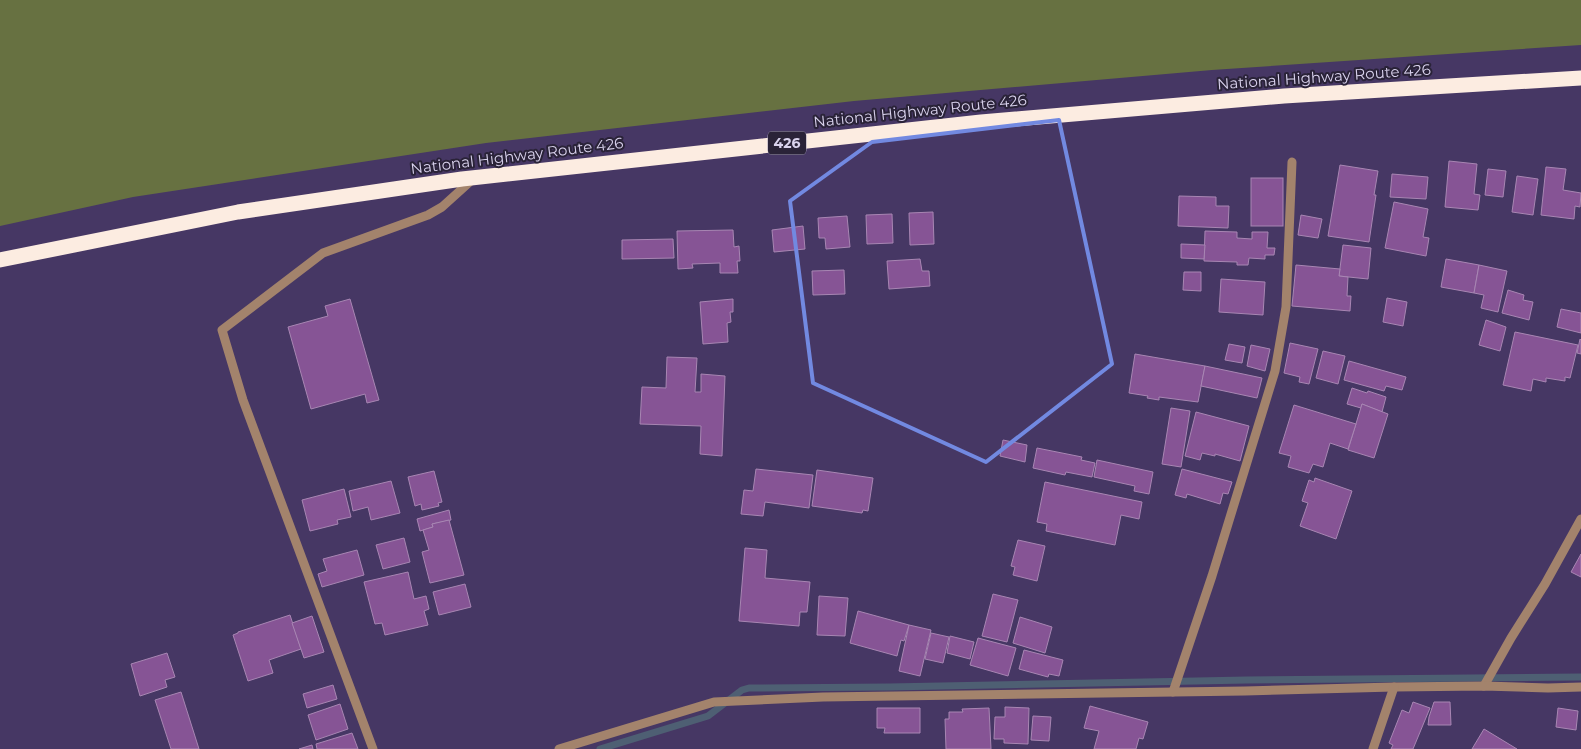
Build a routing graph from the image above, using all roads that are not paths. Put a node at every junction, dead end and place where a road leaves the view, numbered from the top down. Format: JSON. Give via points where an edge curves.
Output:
{"nodes":[{"id":1,"x":1581,"y":78,"type":"edge"},
{"id":2,"x":1292,"y":162,"type":"dead end"},
{"id":3,"x":475,"y":177,"type":"junction"},
{"id":4,"x":0,"y":260,"type":"edge"},
{"id":5,"x":1581,"y":520,"type":"edge"},
{"id":6,"x":1484,"y":686,"type":"junction"},
{"id":7,"x":1394,"y":687,"type":"junction"},
{"id":8,"x":1581,"y":687,"type":"edge"},
{"id":9,"x":1172,"y":692,"type":"junction"},
{"id":10,"x":373,"y":749,"type":"edge"},
{"id":11,"x":559,"y":749,"type":"edge"},
{"id":12,"x":1373,"y":749,"type":"edge"}],
"edges":[{"from":1,"to":3,"type":"highway","name":"National Highway Route 426","number":"426","via":[[1284,96],[1000,120]]},
{"from":2,"to":9,"type":"street","via":[[1286,307],[1275,371],[1212,576]]},
{"from":3,"to":4,"type":"highway","name":"National Highway Route 426","number":"426","via":[[238,212]]},
{"from":3,"to":10,"type":"street","via":[[442,207],[428,215],[323,253],[222,330],[244,400]]},
{"from":5,"to":6,"type":"street"},
{"from":6,"to":7,"type":"street"},
{"from":6,"to":8,"type":"street"},
{"from":7,"to":9,"type":"street"},
{"from":7,"to":12,"type":"street"},
{"from":9,"to":11,"type":"street","via":[[823,697],[714,702]]}]}
